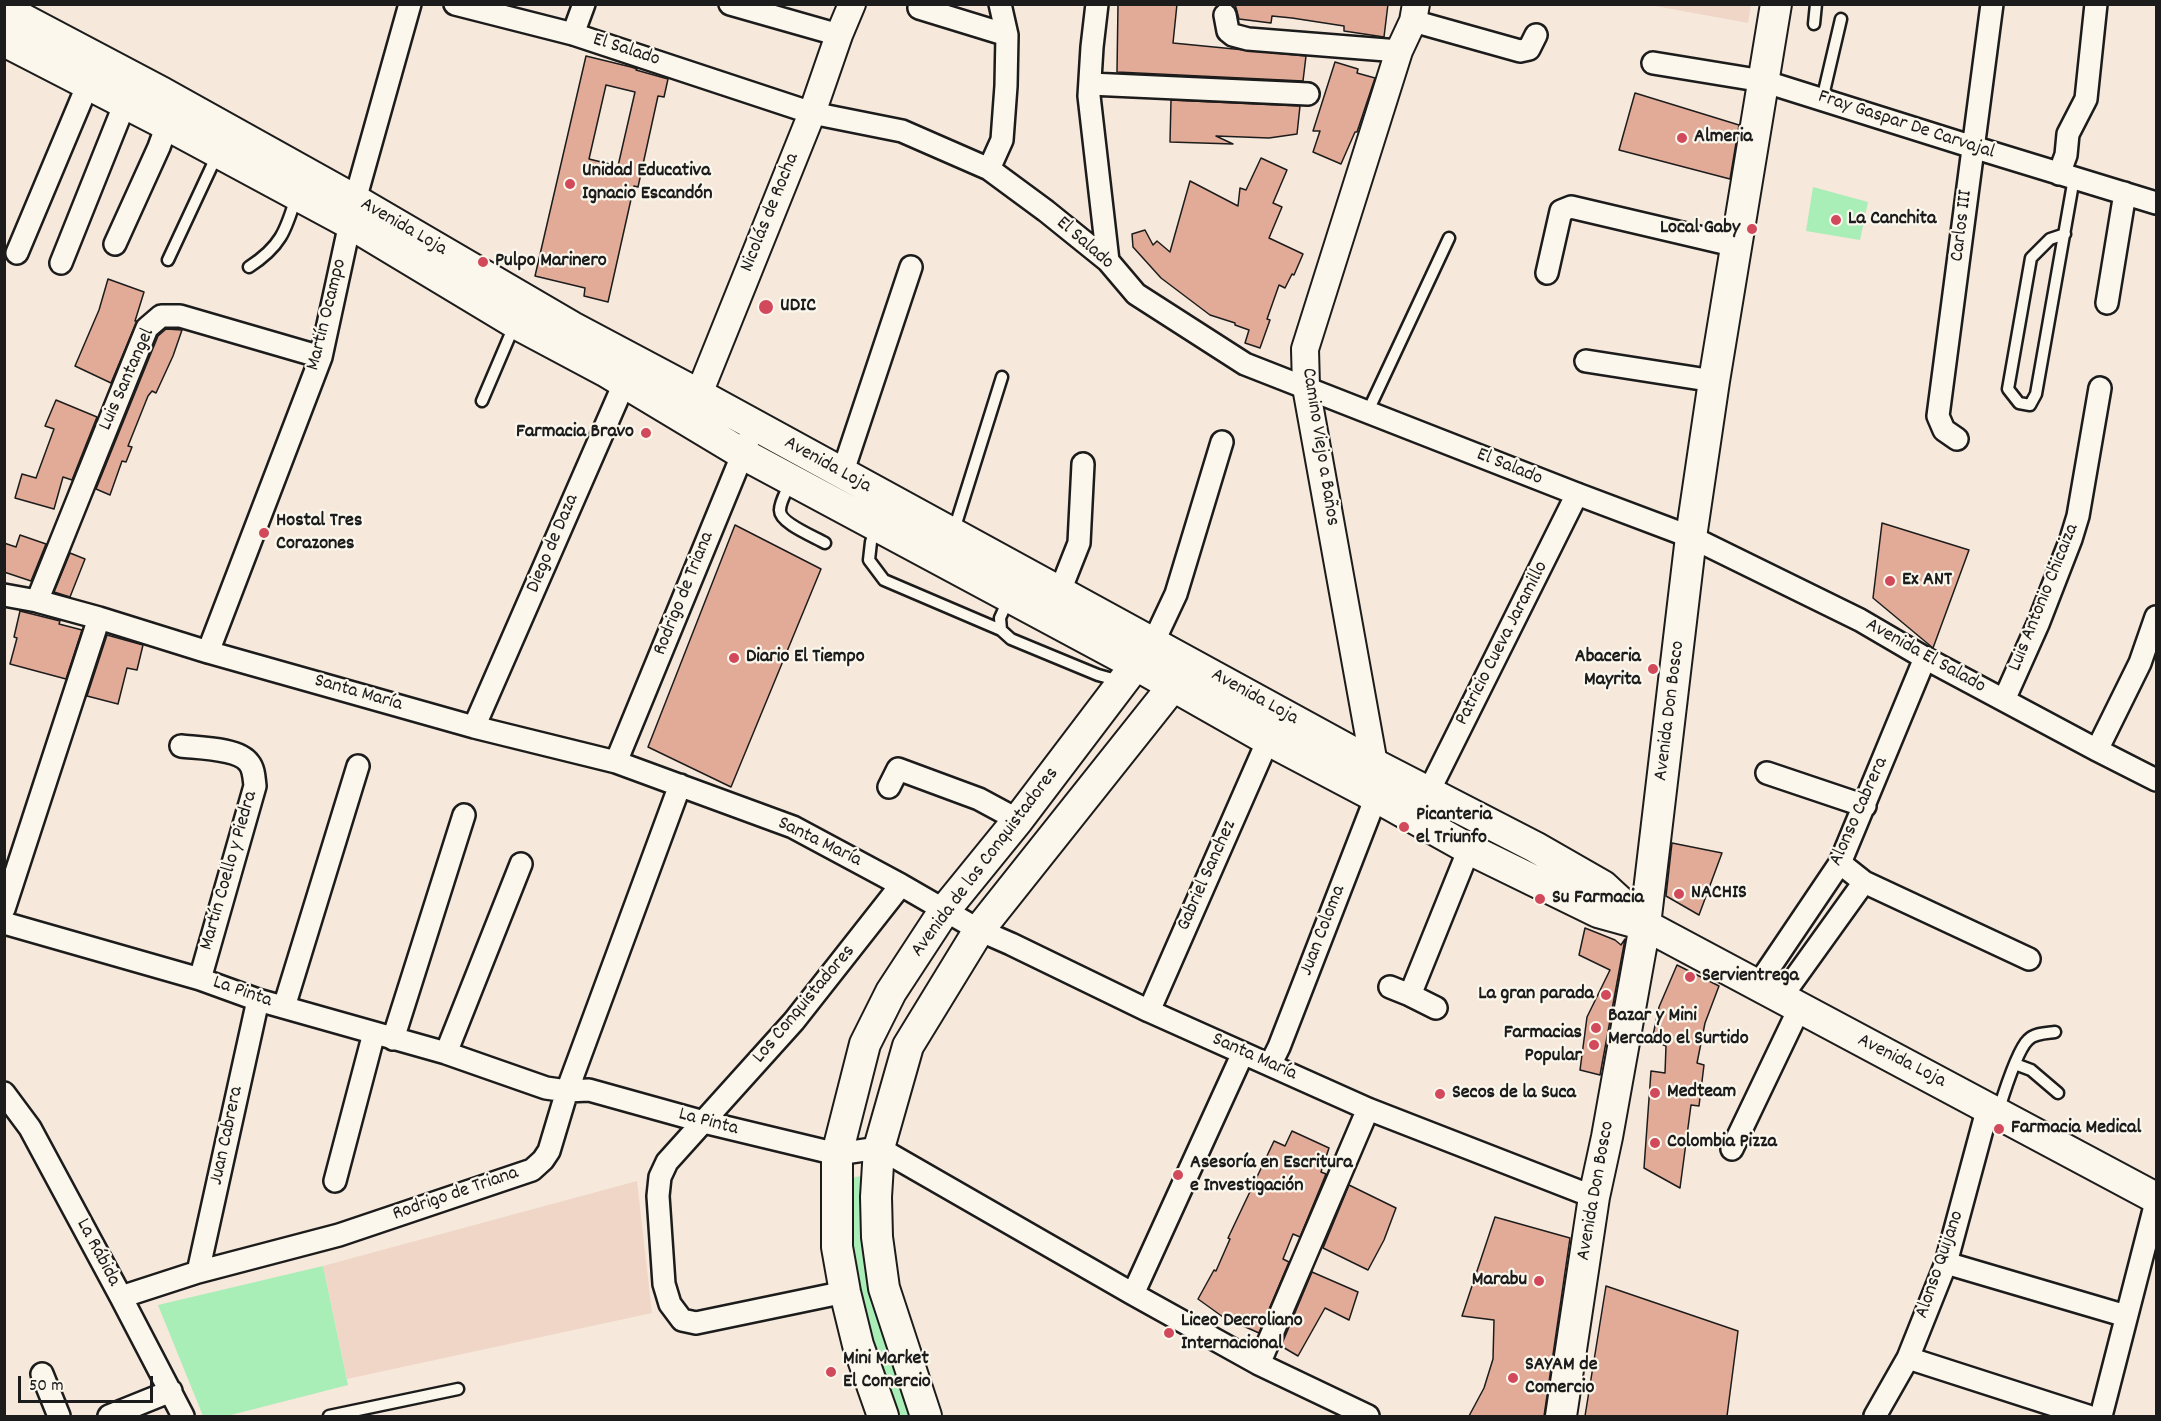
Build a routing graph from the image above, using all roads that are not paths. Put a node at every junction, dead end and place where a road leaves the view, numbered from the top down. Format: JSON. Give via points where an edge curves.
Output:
{"nodes":[{"id":1,"x":410,"y":4,"type":"edge"},
{"id":2,"x":455,"y":4,"type":"edge"},
{"id":3,"x":584,"y":4,"type":"edge"},
{"id":4,"x":730,"y":4,"type":"edge"},
{"id":5,"x":852,"y":4,"type":"edge"},
{"id":6,"x":1000,"y":4,"type":"edge"},
{"id":7,"x":1084,"y":4,"type":"edge"},
{"id":8,"x":1097,"y":4,"type":"edge"},
{"id":9,"x":1776,"y":4,"type":"edge"},
{"id":10,"x":1816,"y":4,"type":"edge"},
{"id":11,"x":1992,"y":4,"type":"edge"},
{"id":12,"x":2096,"y":4,"type":"edge"},
{"id":13,"x":919,"y":8,"type":"dead end"},
{"id":14,"x":1415,"y":13,"type":"edge"},
{"id":15,"x":6,"y":15,"type":"edge"},
{"id":16,"x":1226,"y":15,"type":"dead end"},
{"id":17,"x":1840,"y":19,"type":"dead end"},
{"id":18,"x":1814,"y":24,"type":"dead end"},
{"id":19,"x":573,"y":34,"type":"junction"},
{"id":20,"x":839,"y":35,"type":"junction"},
{"id":21,"x":1007,"y":35,"type":"junction"},
{"id":22,"x":1536,"y":35,"type":"dead end"},
{"id":23,"x":4,"y":41,"type":"edge"},
{"id":24,"x":1092,"y":47,"type":"junction"},
{"id":25,"x":1399,"y":51,"type":"junction"},
{"id":26,"x":1653,"y":63,"type":"dead end"},
{"id":27,"x":1763,"y":81,"type":"junction"},
{"id":28,"x":88,"y":84,"type":"junction"},
{"id":29,"x":1090,"y":84,"type":"junction"},
{"id":30,"x":1308,"y":94,"type":"dead end"},
{"id":31,"x":1822,"y":100,"type":"junction"},
{"id":32,"x":125,"y":103,"type":"junction"},
{"id":33,"x":812,"y":112,"type":"junction"},
{"id":34,"x":167,"y":125,"type":"junction"},
{"id":35,"x":1972,"y":147,"type":"junction"},
{"id":36,"x":218,"y":152,"type":"junction"},
{"id":37,"x":989,"y":169,"type":"junction"},
{"id":38,"x":2067,"y":176,"type":"junction"},
{"id":39,"x":2125,"y":193,"type":"junction"},
{"id":40,"x":297,"y":194,"type":"junction"},
{"id":41,"x":2157,"y":203,"type":"edge"},
{"id":42,"x":352,"y":211,"type":"junction"},
{"id":43,"x":2065,"y":234,"type":"junction"},
{"id":44,"x":1449,"y":238,"type":"dead end"},
{"id":45,"x":116,"y":244,"type":"dead end"},
{"id":46,"x":1737,"y":246,"type":"junction"},
{"id":47,"x":17,"y":253,"type":"dead end"},
{"id":48,"x":168,"y":260,"type":"dead end"},
{"id":49,"x":1108,"y":261,"type":"junction"},
{"id":50,"x":61,"y":263,"type":"dead end"},
{"id":51,"x":249,"y":267,"type":"dead end"},
{"id":52,"x":911,"y":267,"type":"dead end"},
{"id":53,"x":1547,"y":273,"type":"dead end"},
{"id":54,"x":2107,"y":303,"type":"dead end"},
{"id":55,"x":516,"y":323,"type":"junction"},
{"id":56,"x":321,"y":357,"type":"junction"},
{"id":57,"x":1586,"y":361,"type":"dead end"},
{"id":58,"x":629,"y":371,"type":"junction"},
{"id":59,"x":1002,"y":376,"type":"dead end"},
{"id":60,"x":1714,"y":381,"type":"junction"},
{"id":61,"x":1306,"y":387,"type":"junction"},
{"id":62,"x":2100,"y":388,"type":"dead end"},
{"id":63,"x":482,"y":401,"type":"dead end"},
{"id":64,"x":693,"y":407,"type":"junction"},
{"id":65,"x":1368,"y":411,"type":"junction"},
{"id":66,"x":754,"y":425,"type":"junction"},
{"id":67,"x":1957,"y":439,"type":"dead end"},
{"id":68,"x":1222,"y":442,"type":"dead end"},
{"id":69,"x":743,"y":454,"type":"junction"},
{"id":70,"x":1083,"y":464,"type":"dead end"},
{"id":71,"x":842,"y":474,"type":"junction"},
{"id":72,"x":790,"y":480,"type":"junction"},
{"id":73,"x":1577,"y":495,"type":"junction"},
{"id":74,"x":876,"y":526,"type":"junction"},
{"id":75,"x":953,"y":534,"type":"junction"},
{"id":76,"x":1691,"y":537,"type":"junction"},
{"id":77,"x":825,"y":543,"type":"dead end"},
{"id":78,"x":1060,"y":591,"type":"junction"},
{"id":79,"x":4,"y":595,"type":"edge"},
{"id":80,"x":1009,"y":598,"type":"junction"},
{"id":81,"x":37,"y":601,"type":"junction"},
{"id":82,"x":2157,"y":617,"type":"edge"},
{"id":83,"x":99,"y":618,"type":"junction"},
{"id":84,"x":1000,"y":630,"type":"junction"},
{"id":85,"x":208,"y":652,"type":"junction"},
{"id":86,"x":1925,"y":658,"type":"junction"},
{"id":87,"x":1137,"y":663,"type":"junction"},
{"id":88,"x":1191,"y":664,"type":"junction"},
{"id":89,"x":1173,"y":686,"type":"junction"},
{"id":90,"x":2004,"y":700,"type":"junction"},
{"id":91,"x":474,"y":727,"type":"junction"},
{"id":92,"x":1268,"y":740,"type":"junction"},
{"id":93,"x":181,"y":746,"type":"dead end"},
{"id":94,"x":2097,"y":750,"type":"junction"},
{"id":95,"x":616,"y":762,"type":"junction"},
{"id":96,"x":1374,"y":764,"type":"junction"},
{"id":97,"x":358,"y":766,"type":"dead end"},
{"id":98,"x":1767,"y":773,"type":"dead end"},
{"id":99,"x":2157,"y":780,"type":"edge"},
{"id":100,"x":680,"y":785,"type":"junction"},
{"id":101,"x":889,"y":787,"type":"dead end"},
{"id":102,"x":1428,"y":793,"type":"junction"},
{"id":103,"x":1376,"y":796,"type":"junction"},
{"id":104,"x":1865,"y":806,"type":"junction"},
{"id":105,"x":464,"y":815,"type":"dead end"},
{"id":106,"x":1018,"y":820,"type":"junction"},
{"id":107,"x":1468,"y":849,"type":"junction"},
{"id":108,"x":1840,"y":863,"type":"junction"},
{"id":109,"x":522,"y":864,"type":"dead end"},
{"id":110,"x":1864,"y":882,"type":"junction"},
{"id":111,"x":901,"y":885,"type":"junction"},
{"id":112,"x":4,"y":909,"type":"edge"},
{"id":113,"x":944,"y":911,"type":"junction"},
{"id":114,"x":4,"y":923,"type":"edge"},
{"id":115,"x":1645,"y":925,"type":"junction"},
{"id":116,"x":979,"y":930,"type":"junction"},
{"id":117,"x":2029,"y":958,"type":"dead end"},
{"id":118,"x":200,"y":979,"type":"junction"},
{"id":119,"x":1390,"y":987,"type":"dead end"},
{"id":120,"x":1410,"y":995,"type":"junction"},
{"id":121,"x":1779,"y":998,"type":"junction"},
{"id":122,"x":258,"y":1000,"type":"junction"},
{"id":123,"x":284,"y":1007,"type":"junction"},
{"id":124,"x":1436,"y":1008,"type":"dead end"},
{"id":125,"x":1149,"y":1011,"type":"junction"},
{"id":126,"x":2055,"y":1032,"type":"dead end"},
{"id":127,"x":383,"y":1036,"type":"junction"},
{"id":128,"x":446,"y":1053,"type":"junction"},
{"id":129,"x":1243,"y":1053,"type":"junction"},
{"id":130,"x":2015,"y":1064,"type":"junction"},
{"id":131,"x":1270,"y":1065,"type":"junction"},
{"id":132,"x":567,"y":1091,"type":"junction"},
{"id":133,"x":4,"y":1093,"type":"edge"},
{"id":134,"x":2058,"y":1094,"type":"dead end"},
{"id":135,"x":1368,"y":1109,"type":"junction"},
{"id":136,"x":1993,"y":1110,"type":"junction"},
{"id":137,"x":704,"y":1122,"type":"junction"},
{"id":138,"x":879,"y":1148,"type":"junction"},
{"id":139,"x":1732,"y":1149,"type":"dead end"},
{"id":140,"x":837,"y":1154,"type":"junction"},
{"id":141,"x":335,"y":1181,"type":"dead end"},
{"id":142,"x":1594,"y":1197,"type":"junction"},
{"id":143,"x":2157,"y":1200,"type":"edge"},
{"id":144,"x":1946,"y":1263,"type":"junction"},
{"id":145,"x":198,"y":1272,"type":"junction"},
{"id":146,"x":845,"y":1292,"type":"junction"},
{"id":147,"x":1133,"y":1294,"type":"junction"},
{"id":148,"x":121,"y":1297,"type":"junction"},
{"id":149,"x":2126,"y":1317,"type":"junction"},
{"id":150,"x":1908,"y":1358,"type":"junction"},
{"id":151,"x":1259,"y":1364,"type":"junction"},
{"id":152,"x":42,"y":1374,"type":"dead end"},
{"id":153,"x":458,"y":1389,"type":"dead end"},
{"id":154,"x":171,"y":1391,"type":"junction"},
{"id":155,"x":60,"y":1416,"type":"edge"},
{"id":156,"x":109,"y":1416,"type":"edge"},
{"id":157,"x":183,"y":1416,"type":"edge"},
{"id":158,"x":329,"y":1416,"type":"edge"},
{"id":159,"x":883,"y":1416,"type":"edge"},
{"id":160,"x":926,"y":1416,"type":"edge"},
{"id":161,"x":1368,"y":1416,"type":"edge"},
{"id":162,"x":1561,"y":1416,"type":"edge"},
{"id":163,"x":1875,"y":1416,"type":"edge"},
{"id":164,"x":2088,"y":1416,"type":"edge"},
{"id":165,"x":2101,"y":1416,"type":"edge"}],
"edges":[{"from":1,"to":42,"type":"street","name":"Martín Ocampo"},
{"from":2,"to":19,"type":"street","name":"El Salado"},
{"from":3,"to":19,"type":"street"},
{"from":4,"to":20,"type":"street"},
{"from":5,"to":20,"type":"street","name":"Nicolás de Rocha"},
{"from":6,"to":21,"type":"street"},
{"from":7,"to":24,"type":"street"},
{"from":8,"to":24,"type":"street"},
{"from":9,"to":27,"type":"main road","name":"Avenida Don Bosco"},
{"from":10,"to":18,"type":"lane"},
{"from":11,"to":35,"type":"street","name":"Carlos III"},
{"from":12,"to":38,"type":"street","via":[[2086,99],[2068,134]]},
{"from":13,"to":21,"type":"street"},
{"from":14,"to":22,"type":"street","via":[[1520,51],[1529,49]]},
{"from":14,"to":25,"type":"street","name":"Camino Viejo a Baños"},
{"from":15,"to":42,"type":"main road","name":"Avenida Loja","via":[[163,93]]},
{"from":16,"to":25,"type":"street","via":[[1228,31],[1248,39]]},
{"from":17,"to":31,"type":"lane"},
{"from":19,"to":33,"type":"street","name":"El Salado"},
{"from":20,"to":33,"type":"street","name":"Nicolás de Rocha"},
{"from":21,"to":37,"type":"street","via":[[1002,140]]},
{"from":23,"to":28,"type":"main road","name":"Avenida Loja"},
{"from":24,"to":29,"type":"street"},
{"from":25,"to":61,"type":"street","name":"Camino Viejo a Baños","via":[[1305,349]]},
{"from":26,"to":27,"type":"street","name":"Fray Gaspar De Carvajal"},
{"from":27,"to":31,"type":"street","name":"Fray Gaspar De Carvajal"},
{"from":27,"to":46,"type":"main road","name":"Avenida Don Bosco"},
{"from":28,"to":32,"type":"main road","name":"Avenida Loja"},
{"from":28,"to":47,"type":"street"},
{"from":29,"to":30,"type":"street"},
{"from":29,"to":49,"type":"street"},
{"from":31,"to":35,"type":"street","name":"Fray Gaspar De Carvajal"},
{"from":32,"to":34,"type":"main road","name":"Avenida Loja"},
{"from":32,"to":50,"type":"street"},
{"from":33,"to":37,"type":"street","name":"El Salado","via":[[902,131]]},
{"from":33,"to":64,"type":"street","name":"Nicolás de Rocha"},
{"from":34,"to":36,"type":"main road","name":"Avenida Loja"},
{"from":34,"to":45,"type":"street"},
{"from":35,"to":38,"type":"street","name":"Fray Gaspar De Carvajal"},
{"from":35,"to":67,"type":"street","name":"Carlos III","via":[[1938,416],[1944,430]]},
{"from":36,"to":40,"type":"main road","name":"Avenida Loja"},
{"from":36,"to":48,"type":"lane"},
{"from":37,"to":49,"type":"street","name":"El Salado"},
{"from":38,"to":39,"type":"street","name":"Fray Gaspar De Carvajal"},
{"from":38,"to":43,"type":"lane"},
{"from":39,"to":41,"type":"street","name":"Fray Gaspar De Carvajal"},
{"from":39,"to":54,"type":"street"},
{"from":40,"to":42,"type":"main road","name":"Avenida Loja"},
{"from":40,"to":51,"type":"lane","via":[[279,243]]},
{"from":42,"to":55,"type":"main road","name":"Avenida Loja"},
{"from":42,"to":56,"type":"street","name":"Martín Ocampo"},
{"from":42,"to":58,"type":"main road","name":"Avenida Loja","via":[[572,327]]},
{"from":43,"to":43,"type":"lane","via":[[2036,394],[2030,405],[2019,404],[2008,389],[2031,258],[2050,239]]},
{"from":44,"to":65,"type":"lane"},
{"from":46,"to":53,"type":"street","via":[[1571,207],[1561,212]]},
{"from":46,"to":60,"type":"main road","name":"Avenida Don Bosco"},
{"from":49,"to":61,"type":"street","name":"El Salado","via":[[1136,294],[1245,364]]},
{"from":52,"to":71,"type":"street"},
{"from":55,"to":58,"type":"main road","name":"Avenida Loja"},
{"from":55,"to":63,"type":"lane"},
{"from":56,"to":81,"type":"street","name":"Luis Santangel","via":[[180,316],[161,316],[147,328]]},
{"from":56,"to":85,"type":"street","name":"Martín Ocampo"},
{"from":57,"to":60,"type":"street"},
{"from":58,"to":64,"type":"main road","name":"Avenida Loja"},
{"from":58,"to":91,"type":"street","name":"Diego de Daza"},
{"from":59,"to":75,"type":"lane"},
{"from":60,"to":76,"type":"main road","name":"Avenida Don Bosco"},
{"from":61,"to":65,"type":"street","name":"El Salado"},
{"from":61,"to":96,"type":"street","name":"Camino Viejo a Baños"},
{"from":62,"to":90,"type":"street","name":"Luis Antonio Chicaiza","via":[[2071,539]]},
{"from":64,"to":66,"type":"main road","name":"Avenida Loja"},
{"from":64,"to":69,"type":"main road","name":"Avenida Loja"},
{"from":65,"to":73,"type":"street","name":"El Salado"},
{"from":66,"to":69,"type":"street","name":"Rodrigo de Triana"},
{"from":66,"to":71,"type":"main road","name":"Avenida Loja"},
{"from":68,"to":87,"type":"street","via":[[1176,594]]},
{"from":69,"to":72,"type":"main road","name":"Avenida Loja"},
{"from":69,"to":95,"type":"street","name":"Rodrigo de Triana"},
{"from":70,"to":78,"type":"street","via":[[1079,543]]},
{"from":71,"to":75,"type":"main road","name":"Avenida Loja"},
{"from":72,"to":74,"type":"main road","name":"Avenida Loja"},
{"from":72,"to":77,"type":"lane","via":[[779,509],[781,516]]},
{"from":73,"to":76,"type":"street","name":"El Salado"},
{"from":73,"to":102,"type":"street","name":"Patricio Cueva Jaramillo"},
{"from":74,"to":80,"type":"main road","name":"Avenida Loja"},
{"from":74,"to":84,"type":"lane","via":[[869,560],[884,580]]},
{"from":75,"to":78,"type":"main road","name":"Avenida Loja"},
{"from":76,"to":86,"type":"street","name":"Avenida El Salado","via":[[1860,621]]},
{"from":76,"to":115,"type":"main road","name":"Avenida Don Bosco"},
{"from":78,"to":87,"type":"main road","name":"Avenida Loja"},
{"from":79,"to":81,"type":"street","name":"Santa María"},
{"from":80,"to":84,"type":"lane","via":[[1000,618]]},
{"from":80,"to":87,"type":"main road","name":"Avenida Loja"},
{"from":81,"to":83,"type":"street","name":"Santa María"},
{"from":82,"to":94,"type":"street","via":[[2140,663]]},
{"from":83,"to":85,"type":"street","name":"Santa María"},
{"from":83,"to":112,"type":"street"},
{"from":84,"to":87,"type":"lane","via":[[1011,639],[1098,675]]},
{"from":85,"to":91,"type":"street","name":"Santa María"},
{"from":86,"to":90,"type":"street","name":"Avenida El Salado"},
{"from":86,"to":104,"type":"street","name":"Alonso Cabrera"},
{"from":87,"to":88,"type":"main road","name":"Avenida Loja"},
{"from":87,"to":89,"type":"main road","name":"Avenida Loja"},
{"from":87,"to":106,"type":"main road","name":"Avenida de los Conquistadores"},
{"from":88,"to":89,"type":"main road","name":"Avenida de los Conquistadores"},
{"from":88,"to":96,"type":"main road","name":"Avenida Loja"},
{"from":89,"to":92,"type":"main road","name":"Avenida Loja"},
{"from":89,"to":116,"type":"main road","name":"Avenida de los Conquistadores"},
{"from":90,"to":94,"type":"street","name":"Avenida El Salado"},
{"from":91,"to":95,"type":"street","name":"Santa María"},
{"from":92,"to":103,"type":"main road","name":"Avenida Loja"},
{"from":92,"to":125,"type":"street","name":"Gabriel Sanchez"},
{"from":93,"to":118,"type":"street","name":"Martín Coello y Piedra","via":[[236,753],[253,768],[255,786]]},
{"from":94,"to":99,"type":"street","name":"Avenida El Salado"},
{"from":95,"to":100,"type":"street","name":"Santa María"},
{"from":96,"to":102,"type":"main road","name":"Avenida Loja"},
{"from":96,"to":103,"type":"street","name":"Camino Viejo a Baños"},
{"from":97,"to":123,"type":"street"},
{"from":98,"to":104,"type":"street"},
{"from":100,"to":111,"type":"street","name":"Santa María","via":[[793,827]]},
{"from":100,"to":132,"type":"street","name":"Rodrigo de Triana"},
{"from":101,"to":106,"type":"street","via":[[898,769],[979,799]]},
{"from":102,"to":115,"type":"main road","name":"Avenida Loja","via":[[1604,886]]},
{"from":103,"to":107,"type":"main road","name":"Avenida Loja"},
{"from":103,"to":131,"type":"street","name":"Juan Coloma"},
{"from":104,"to":108,"type":"street","name":"Alonso Cabrera"},
{"from":105,"to":127,"type":"street"},
{"from":106,"to":113,"type":"main road","name":"Avenida de los Conquistadores"},
{"from":107,"to":115,"type":"main road","name":"Avenida Loja","via":[[1598,912]]},
{"from":107,"to":120,"type":"street"},
{"from":108,"to":110,"type":"street"},
{"from":108,"to":121,"type":"street","name":"Alonso Cabrera"},
{"from":109,"to":128,"type":"street"},
{"from":110,"to":117,"type":"street"},
{"from":110,"to":121,"type":"street","name":"Alonso Cabrera"},
{"from":111,"to":113,"type":"street","name":"Santa María"},
{"from":111,"to":137,"type":"street","name":"Los Conquistadores","via":[[794,1021]]},
{"from":113,"to":116,"type":"street","name":"Santa María"},
{"from":113,"to":140,"type":"main road","name":"Avenida de los Conquistadores","via":[[891,992],[865,1044]]},
{"from":114,"to":118,"type":"street","name":"La Pinta"},
{"from":115,"to":121,"type":"main road","name":"Avenida Loja"},
{"from":115,"to":142,"type":"main road","name":"Avenida Don Bosco"},
{"from":116,"to":125,"type":"street","name":"Santa María"},
{"from":116,"to":138,"type":"main road","name":"Avenida de los Conquistadores","via":[[908,1046]]},
{"from":118,"to":122,"type":"street","name":"La Pinta"},
{"from":119,"to":120,"type":"street"},
{"from":120,"to":124,"type":"street"},
{"from":121,"to":136,"type":"main road","name":"Avenida Loja"},
{"from":121,"to":139,"type":"street"},
{"from":122,"to":123,"type":"street","name":"La Pinta"},
{"from":122,"to":145,"type":"street","name":"Juan Cabrera"},
{"from":123,"to":127,"type":"street","name":"La Pinta"},
{"from":125,"to":129,"type":"street","name":"Santa María"},
{"from":126,"to":130,"type":"lane","via":[[2028,1039]]},
{"from":127,"to":128,"type":"street","name":"La Pinta"},
{"from":127,"to":141,"type":"street"},
{"from":128,"to":132,"type":"street","name":"La Pinta","via":[[546,1088]]},
{"from":129,"to":131,"type":"street","name":"Santa María"},
{"from":129,"to":147,"type":"street"},
{"from":130,"to":134,"type":"lane","via":[[2031,1070]]},
{"from":130,"to":136,"type":"lane"},
{"from":131,"to":135,"type":"street","name":"Santa María"},
{"from":132,"to":137,"type":"street","name":"La Pinta","via":[[589,1090]]},
{"from":132,"to":145,"type":"street","name":"Rodrigo de Triana","via":[[549,1151],[532,1170],[339,1235]]},
{"from":133,"to":148,"type":"street","name":"La Rábida","via":[[30,1128]]},
{"from":135,"to":142,"type":"street","name":"Santa María"},
{"from":135,"to":151,"type":"street"},
{"from":136,"to":143,"type":"main road","name":"Avenida Loja"},
{"from":136,"to":144,"type":"street","name":"Alonso Quijano"},
{"from":137,"to":140,"type":"street","name":"La Pinta"},
{"from":137,"to":146,"type":"street","via":[[667,1162],[660,1177],[664,1284],[670,1304],[682,1320],[696,1323]]},
{"from":138,"to":140,"type":"street","name":"La Pinta"},
{"from":138,"to":147,"type":"street"},
{"from":138,"to":160,"type":"main road","name":"Avenida de los Conquistadores","via":[[877,1237],[884,1288]]},
{"from":140,"to":146,"type":"main road","name":"Avenida de los Conquistadores","via":[[837,1247]]},
{"from":142,"to":162,"type":"main road","name":"Avenida Don Bosco"},
{"from":143,"to":149,"type":"street"},
{"from":144,"to":149,"type":"street"},
{"from":144,"to":150,"type":"street","name":"Alonso Quijano"},
{"from":145,"to":148,"type":"street","name":"Rodrigo de Triana"},
{"from":146,"to":159,"type":"main road","name":"Avenida de los Conquistadores","via":[[858,1345]]},
{"from":147,"to":151,"type":"street"},
{"from":148,"to":154,"type":"street","name":"La Rábida"},
{"from":149,"to":165,"type":"street"},
{"from":150,"to":163,"type":"street","name":"Alonso Quijano"},
{"from":150,"to":164,"type":"street"},
{"from":151,"to":161,"type":"street"},
{"from":152,"to":155,"type":"street"},
{"from":153,"to":158,"type":"lane"},
{"from":154,"to":156,"type":"street"},
{"from":154,"to":157,"type":"street","name":"La Rábida"}]}
